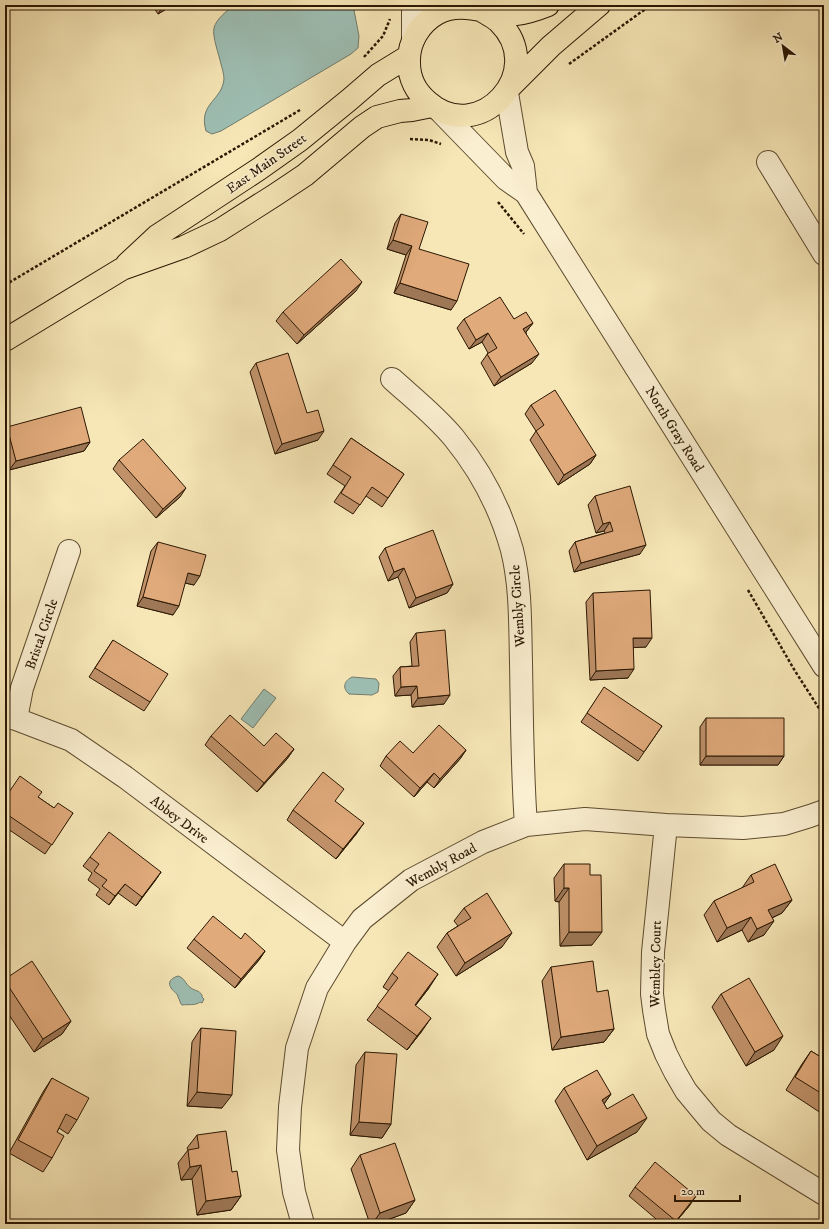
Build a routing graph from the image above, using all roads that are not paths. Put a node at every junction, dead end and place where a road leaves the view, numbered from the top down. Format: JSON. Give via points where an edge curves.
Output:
{"nodes":[{"id":1,"x":413,"y":5,"type":"edge"},
{"id":2,"x":548,"y":5,"type":"edge"},
{"id":3,"x":599,"y":5,"type":"edge"},
{"id":4,"x":478,"y":9,"type":"edge"},
{"id":5,"x":411,"y":48,"type":"junction"},
{"id":6,"x":509,"y":89,"type":"junction"},
{"id":7,"x":435,"y":108,"type":"junction"},
{"id":8,"x":768,"y":162,"type":"dead end"},
{"id":9,"x":526,"y":193,"type":"junction"},
{"id":10,"x":824,"y":254,"type":"edge"},
{"id":11,"x":122,"y":269,"type":"junction"},
{"id":12,"x":5,"y":340,"type":"edge"},
{"id":13,"x":392,"y":379,"type":"dead end"},
{"id":14,"x":69,"y":551,"type":"dead end"},
{"id":15,"x":824,"y":666,"type":"edge"},
{"id":16,"x":11,"y":718,"type":"edge"},
{"id":17,"x":824,"y":811,"type":"edge"},
{"id":18,"x":526,"y":825,"type":"junction"},
{"id":19,"x":666,"y":826,"type":"junction"},
{"id":20,"x":345,"y":942,"type":"junction"},
{"id":21,"x":824,"y":1194,"type":"edge"},
{"id":22,"x":303,"y":1224,"type":"edge"}],
"edges":[{"from":1,"to":5,"type":"street"},
{"from":2,"to":4,"type":"main road","via":[[516,14]]},
{"from":3,"to":6,"type":"main road","via":[[551,46]]},
{"from":4,"to":5,"type":"main road","via":[[452,9],[428,19]]},
{"from":4,"to":6,"type":"main road","via":[[499,22],[510,35],[516,51],[516,69]]},
{"from":5,"to":7,"type":"main road","via":[[409,70],[413,84],[421,97]]},
{"from":5,"to":11,"type":"main road","name":"East Main Street","via":[[294,144],[157,236]]},
{"from":6,"to":7,"type":"main road","via":[[498,102],[476,114],[463,116]]},
{"from":6,"to":9,"type":"street","name":"North Gray Road"},
{"from":7,"to":9,"type":"street","name":"North Gray Road","via":[[506,179]]},
{"from":7,"to":11,"type":"main road","name":"East Main Street","via":[[400,111],[377,117],[305,175],[231,223],[184,247]]},
{"from":8,"to":10,"type":"street"},
{"from":9,"to":15,"type":"street","name":"North Gray Road"},
{"from":11,"to":12,"type":"main road","name":"East Main Street"},
{"from":13,"to":18,"type":"street","name":"Wembly Circle","via":[[434,418],[467,456],[492,498],[512,550],[517,574],[520,620],[523,795]]},
{"from":14,"to":16,"type":"street","name":"Bristal Circle"},
{"from":16,"to":20,"type":"street","name":"Abbey Drive","via":[[71,740],[125,777]]},
{"from":17,"to":19,"type":"street","name":"Wembly Road","via":[[784,824],[743,828]]},
{"from":18,"to":19,"type":"street","name":"Wembly Road","via":[[585,818]]},
{"from":18,"to":20,"type":"street","name":"Wembly Road","via":[[483,842],[411,880],[362,919]]},
{"from":19,"to":21,"type":"street","name":"Wembley Court","via":[[653,952],[652,994],[658,1034],[666,1054],[686,1091],[711,1121],[728,1135]]},
{"from":20,"to":22,"type":"street","name":"Wembly Road","via":[[317,988],[297,1048],[288,1150],[294,1192]]}]}
